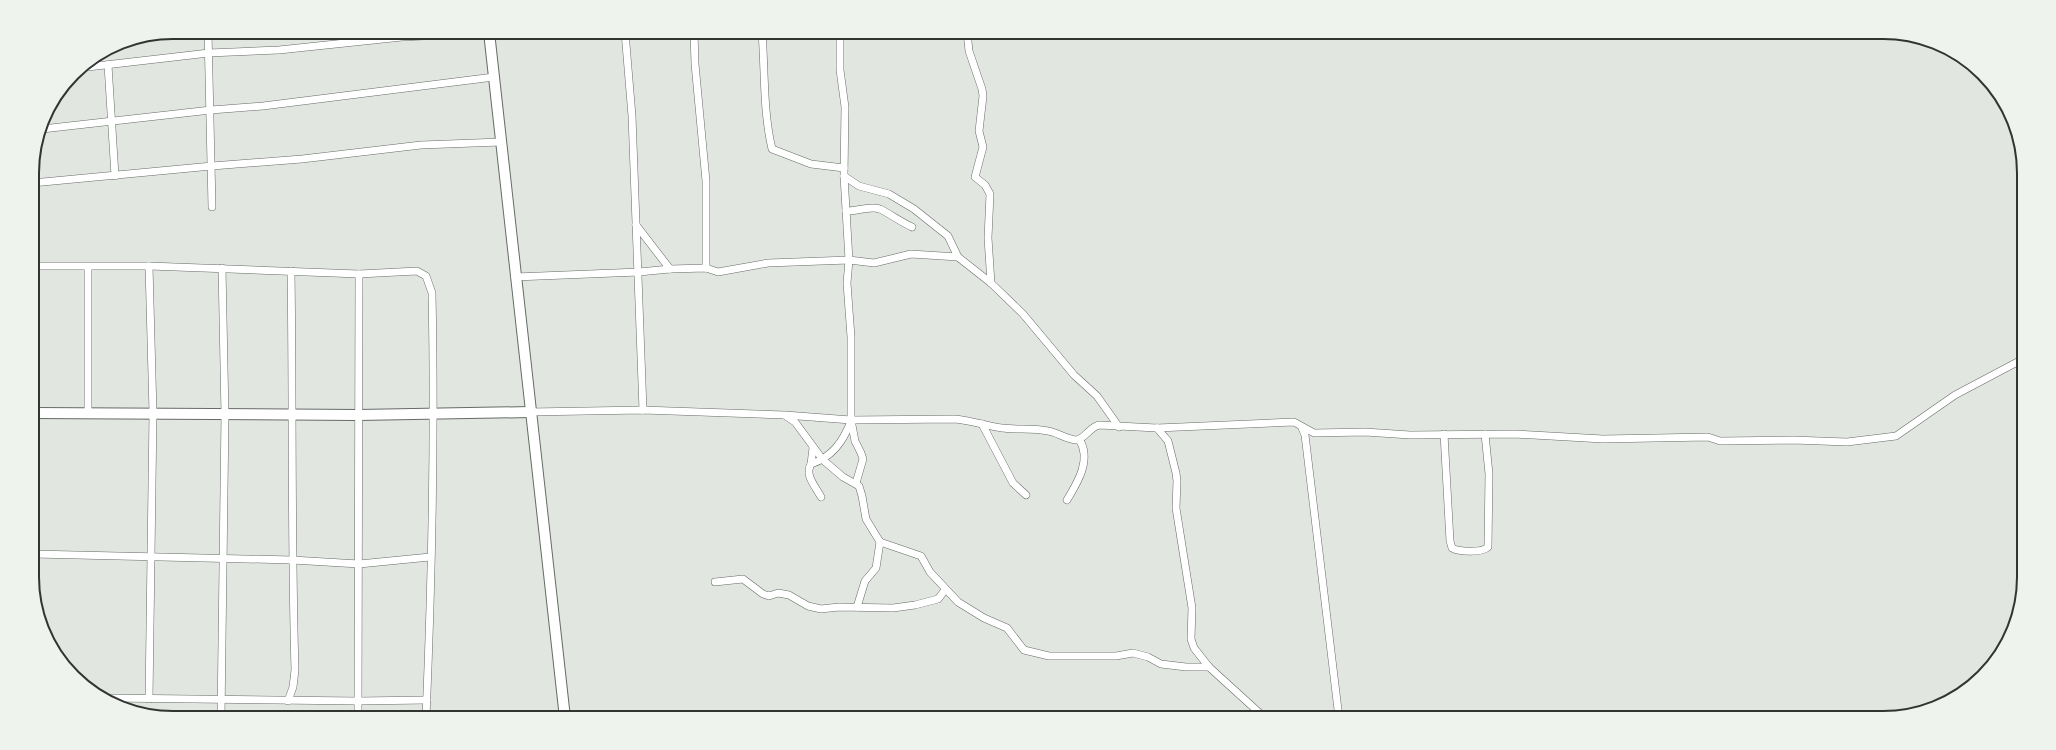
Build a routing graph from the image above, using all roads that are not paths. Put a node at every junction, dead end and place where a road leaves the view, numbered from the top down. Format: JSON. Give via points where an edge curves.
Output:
{"nodes":[{"id":1,"x":208,"y":39,"type":"edge"},
{"id":2,"x":368,"y":39,"type":"edge"},
{"id":3,"x":490,"y":39,"type":"edge"},
{"id":4,"x":626,"y":39,"type":"edge"},
{"id":5,"x":694,"y":39,"type":"edge"},
{"id":6,"x":762,"y":39,"type":"edge"},
{"id":7,"x":840,"y":39,"type":"edge"},
{"id":8,"x":968,"y":39,"type":"edge"},
{"id":9,"x":209,"y":53,"type":"junction"},
{"id":10,"x":108,"y":65,"type":"junction"},
{"id":11,"x":92,"y":67,"type":"edge"},
{"id":12,"x":494,"y":76,"type":"junction"},
{"id":13,"x":211,"y":110,"type":"junction"},
{"id":14,"x":110,"y":122,"type":"junction"},
{"id":15,"x":47,"y":128,"type":"edge"},
{"id":16,"x":501,"y":142,"type":"junction"},
{"id":17,"x":212,"y":166,"type":"junction"},
{"id":18,"x":844,"y":172,"type":"junction"},
{"id":19,"x":115,"y":176,"type":"junction"},
{"id":20,"x":39,"y":182,"type":"edge"},
{"id":21,"x":212,"y":207,"type":"dead end"},
{"id":22,"x":846,"y":211,"type":"junction"},
{"id":23,"x":636,"y":225,"type":"junction"},
{"id":24,"x":912,"y":227,"type":"dead end"},
{"id":25,"x":958,"y":257,"type":"junction"},
{"id":26,"x":849,"y":260,"type":"junction"},
{"id":27,"x":39,"y":266,"type":"edge"},
{"id":28,"x":149,"y":266,"type":"junction"},
{"id":29,"x":88,"y":268,"type":"junction"},
{"id":30,"x":222,"y":268,"type":"junction"},
{"id":31,"x":706,"y":268,"type":"junction"},
{"id":32,"x":670,"y":269,"type":"junction"},
{"id":33,"x":291,"y":271,"type":"junction"},
{"id":34,"x":639,"y":272,"type":"junction"},
{"id":35,"x":359,"y":274,"type":"junction"},
{"id":36,"x":515,"y":277,"type":"junction"},
{"id":37,"x":991,"y":283,"type":"junction"},
{"id":38,"x":2017,"y":362,"type":"edge"},
{"id":39,"x":643,"y":410,"type":"junction"},
{"id":40,"x":39,"y":412,"type":"edge"},
{"id":41,"x":530,"y":412,"type":"junction"},
{"id":42,"x":88,"y":413,"type":"junction"},
{"id":43,"x":153,"y":413,"type":"junction"},
{"id":44,"x":434,"y":414,"type":"junction"},
{"id":45,"x":225,"y":415,"type":"junction"},
{"id":46,"x":293,"y":415,"type":"junction"},
{"id":47,"x":785,"y":415,"type":"junction"},
{"id":48,"x":358,"y":416,"type":"junction"},
{"id":49,"x":851,"y":420,"type":"junction"},
{"id":50,"x":982,"y":424,"type":"junction"},
{"id":51,"x":1120,"y":427,"type":"junction"},
{"id":52,"x":1157,"y":428,"type":"junction"},
{"id":53,"x":1302,"y":428,"type":"junction"},
{"id":54,"x":1444,"y":434,"type":"junction"},
{"id":55,"x":1485,"y":434,"type":"junction"},
{"id":56,"x":1079,"y":440,"type":"junction"},
{"id":57,"x":813,"y":448,"type":"junction"},
{"id":58,"x":823,"y":460,"type":"junction"},
{"id":59,"x":811,"y":464,"type":"junction"},
{"id":60,"x":856,"y":483,"type":"junction"},
{"id":61,"x":1026,"y":495,"type":"dead end"},
{"id":62,"x":821,"y":497,"type":"dead end"},
{"id":63,"x":1067,"y":500,"type":"dead end"},
{"id":64,"x":880,"y":542,"type":"junction"},
{"id":65,"x":39,"y":554,"type":"edge"},
{"id":66,"x":152,"y":557,"type":"junction"},
{"id":67,"x":430,"y":557,"type":"junction"},
{"id":68,"x":223,"y":559,"type":"junction"},
{"id":69,"x":292,"y":560,"type":"junction"},
{"id":70,"x":358,"y":564,"type":"junction"},
{"id":71,"x":715,"y":582,"type":"dead end"},
{"id":72,"x":946,"y":590,"type":"junction"},
{"id":73,"x":857,"y":607,"type":"junction"},
{"id":74,"x":1208,"y":667,"type":"junction"},
{"id":75,"x":293,"y":687,"type":"junction"},
{"id":76,"x":116,"y":698,"type":"edge"},
{"id":77,"x":149,"y":698,"type":"junction"},
{"id":78,"x":221,"y":700,"type":"junction"},
{"id":79,"x":288,"y":700,"type":"junction"},
{"id":80,"x":427,"y":700,"type":"junction"},
{"id":81,"x":308,"y":701,"type":"junction"},
{"id":82,"x":358,"y":702,"type":"junction"},
{"id":83,"x":221,"y":711,"type":"edge"},
{"id":84,"x":358,"y":711,"type":"edge"},
{"id":85,"x":426,"y":711,"type":"edge"},
{"id":86,"x":564,"y":711,"type":"edge"},
{"id":87,"x":1257,"y":711,"type":"edge"},
{"id":88,"x":1339,"y":711,"type":"edge"}],
"edges":[{"from":1,"to":9,"type":"street"},
{"from":2,"to":9,"type":"street","via":[[279,50]]},
{"from":3,"to":12,"type":"main road"},
{"from":4,"to":23,"type":"street","via":[[632,116]]},
{"from":5,"to":31,"type":"street","via":[[706,182]]},
{"from":6,"to":18,"type":"street","via":[[768,138],[772,149],[811,164]]},
{"from":7,"to":18,"type":"street"},
{"from":8,"to":37,"type":"street","via":[[969,51],[982,89],[979,130],[983,147],[975,176],[990,194],[988,238]]},
{"from":9,"to":10,"type":"street"},
{"from":9,"to":13,"type":"street"},
{"from":10,"to":11,"type":"street"},
{"from":10,"to":14,"type":"street"},
{"from":12,"to":13,"type":"street","via":[[263,106]]},
{"from":12,"to":16,"type":"main road"},
{"from":13,"to":14,"type":"street"},
{"from":13,"to":17,"type":"street"},
{"from":14,"to":15,"type":"street"},
{"from":14,"to":19,"type":"street"},
{"from":16,"to":17,"type":"street","via":[[421,145],[302,160]]},
{"from":16,"to":36,"type":"main road"},
{"from":17,"to":19,"type":"street"},
{"from":17,"to":21,"type":"street"},
{"from":18,"to":22,"type":"street"},
{"from":18,"to":25,"type":"street","via":[[859,186],[889,194],[914,209],[948,236]]},
{"from":19,"to":20,"type":"street"},
{"from":22,"to":24,"type":"street","via":[[852,212],[859,208],[879,209]]},
{"from":22,"to":26,"type":"street"},
{"from":23,"to":32,"type":"street"},
{"from":23,"to":34,"type":"street"},
{"from":25,"to":26,"type":"street","via":[[911,254],[874,263]]},
{"from":25,"to":37,"type":"street"},
{"from":26,"to":31,"type":"street","via":[[768,263],[718,272]]},
{"from":26,"to":49,"type":"street","via":[[847,283],[851,337]]},
{"from":27,"to":29,"type":"street"},
{"from":28,"to":29,"type":"street"},
{"from":28,"to":30,"type":"street"},
{"from":28,"to":43,"type":"street"},
{"from":29,"to":42,"type":"street"},
{"from":30,"to":33,"type":"street"},
{"from":30,"to":45,"type":"street"},
{"from":31,"to":32,"type":"street"},
{"from":32,"to":34,"type":"street"},
{"from":33,"to":35,"type":"street"},
{"from":33,"to":46,"type":"street"},
{"from":34,"to":36,"type":"street"},
{"from":34,"to":39,"type":"street"},
{"from":35,"to":44,"type":"street","via":[[417,271],[426,276],[432,293]]},
{"from":35,"to":48,"type":"street"},
{"from":36,"to":41,"type":"main road"},
{"from":37,"to":51,"type":"street","via":[[1023,314],[1074,375],[1097,396]]},
{"from":38,"to":55,"type":"street","via":[[1955,395],[1896,436],[1847,442],[1720,441],[1708,437],[1603,439]]},
{"from":39,"to":41,"type":"street"},
{"from":39,"to":47,"type":"street"},
{"from":40,"to":42,"type":"main road"},
{"from":41,"to":44,"type":"main road"},
{"from":41,"to":86,"type":"main road"},
{"from":42,"to":43,"type":"main road"},
{"from":43,"to":45,"type":"main road"},
{"from":43,"to":66,"type":"street"},
{"from":44,"to":48,"type":"main road"},
{"from":44,"to":67,"type":"street"},
{"from":45,"to":46,"type":"main road"},
{"from":45,"to":68,"type":"street"},
{"from":46,"to":48,"type":"main road"},
{"from":46,"to":69,"type":"street"},
{"from":47,"to":49,"type":"street"},
{"from":47,"to":57,"type":"street","via":[[795,422]]},
{"from":48,"to":70,"type":"street"},
{"from":49,"to":50,"type":"street","via":[[954,419]]},
{"from":49,"to":58,"type":"street","via":[[837,448]]},
{"from":49,"to":60,"type":"street","via":[[855,441],[863,459]]},
{"from":50,"to":56,"type":"street","via":[[1000,428],[1038,429]]},
{"from":50,"to":61,"type":"street","via":[[1013,483]]},
{"from":51,"to":52,"type":"street"},
{"from":51,"to":56,"type":"street","via":[[1096,425]]},
{"from":52,"to":53,"type":"street","via":[[1294,422]]},
{"from":52,"to":74,"type":"street","via":[[1168,441],[1177,477],[1176,508],[1192,608],[1191,639]]},
{"from":53,"to":54,"type":"street","via":[[1314,433]]},
{"from":53,"to":88,"type":"street","via":[[1305,435]]},
{"from":54,"to":55,"type":"street"},
{"from":54,"to":55,"type":"street","via":[[1452,548],[1483,550],[1488,547],[1489,474]]},
{"from":56,"to":63,"type":"street","via":[[1085,454],[1076,484]]},
{"from":57,"to":58,"type":"street"},
{"from":57,"to":59,"type":"street"},
{"from":58,"to":59,"type":"street"},
{"from":58,"to":60,"type":"street","via":[[843,477]]},
{"from":59,"to":62,"type":"street","via":[[808,468],[809,474]]},
{"from":60,"to":64,"type":"street","via":[[862,496],[866,519]]},
{"from":64,"to":72,"type":"street","via":[[921,556],[930,572]]},
{"from":64,"to":73,"type":"street","via":[[876,568],[865,581]]},
{"from":65,"to":66,"type":"street"},
{"from":66,"to":68,"type":"street"},
{"from":66,"to":77,"type":"street"},
{"from":67,"to":70,"type":"street"},
{"from":67,"to":80,"type":"street","via":[[432,593],[428,626]]},
{"from":68,"to":69,"type":"street"},
{"from":68,"to":78,"type":"street"},
{"from":69,"to":70,"type":"street"},
{"from":69,"to":75,"type":"street","via":[[295,670]]},
{"from":70,"to":82,"type":"street"},
{"from":71,"to":73,"type":"street","via":[[743,579],[763,594],[789,594],[808,606],[821,609]]},
{"from":72,"to":73,"type":"street","via":[[938,599],[915,605],[893,608]]},
{"from":72,"to":74,"type":"street","via":[[963,606],[1007,628],[1021,647],[1032,652],[1049,656],[1116,656],[1133,653],[1161,664]]},
{"from":74,"to":87,"type":"street"},
{"from":75,"to":79,"type":"street"},
{"from":75,"to":81,"type":"street","via":[[299,697]]},
{"from":76,"to":77,"type":"street"},
{"from":77,"to":78,"type":"street"},
{"from":78,"to":79,"type":"street"},
{"from":78,"to":83,"type":"street"},
{"from":79,"to":81,"type":"street"},
{"from":80,"to":82,"type":"street"},
{"from":80,"to":85,"type":"street"},
{"from":81,"to":82,"type":"street"},
{"from":82,"to":84,"type":"street"}]}
